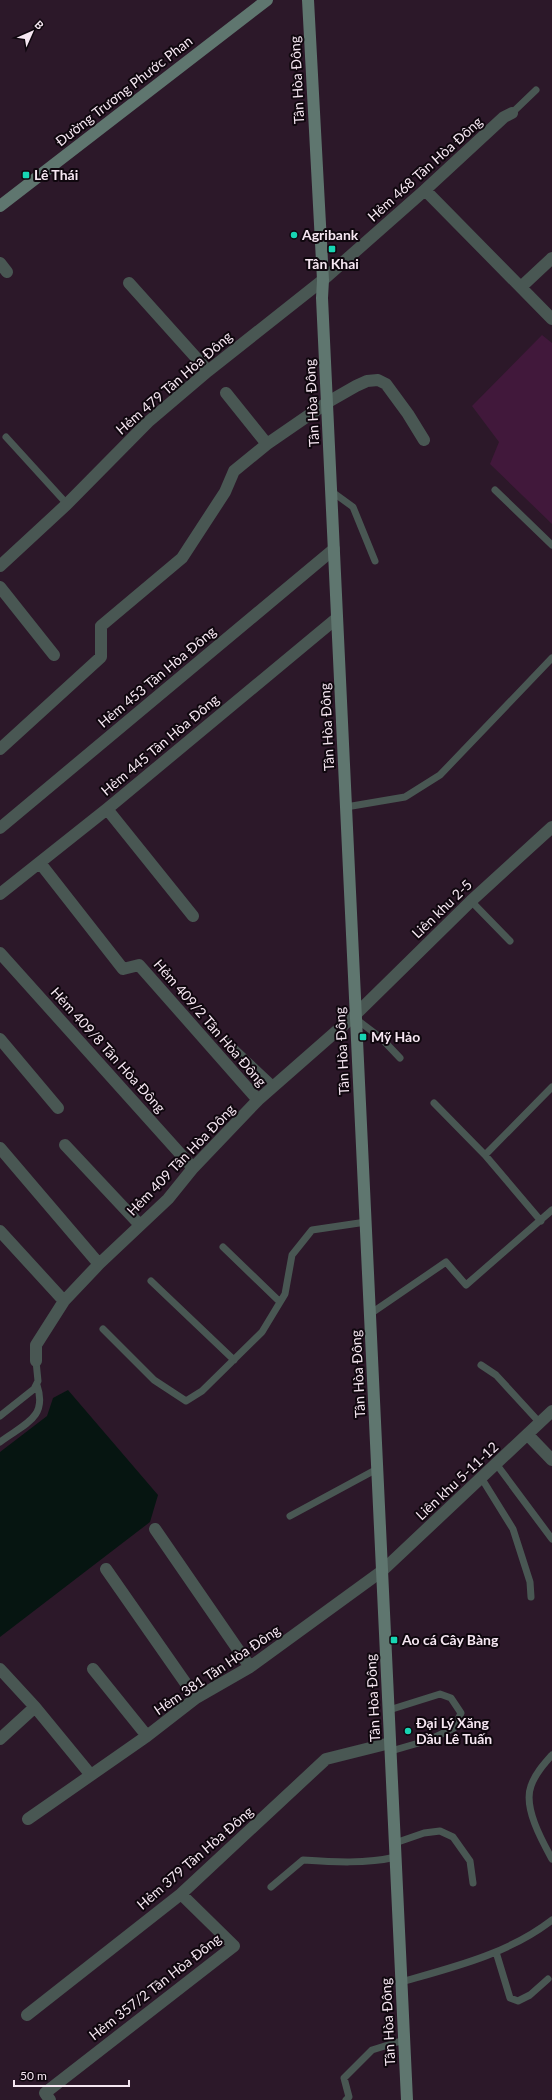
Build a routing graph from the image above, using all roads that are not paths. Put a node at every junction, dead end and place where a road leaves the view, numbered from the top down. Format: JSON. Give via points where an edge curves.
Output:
{"nodes":[{"id":1,"x":266,"y":0,"type":"edge"},
{"id":2,"x":308,"y":0,"type":"edge"},
{"id":3,"x":536,"y":90,"type":"dead end"},
{"id":4,"x":512,"y":113,"type":"joint"},
{"id":5,"x":425,"y":190,"type":"junction"},
{"id":6,"x":0,"y":206,"type":"edge"},
{"id":7,"x":552,"y":258,"type":"edge"},
{"id":8,"x":323,"y":280,"type":"junction"},
{"id":9,"x":129,"y":283,"type":"dead end"},
{"id":10,"x":522,"y":287,"type":"junction"},
{"id":11,"x":552,"y":319,"type":"edge"},
{"id":12,"x":208,"y":371,"type":"junction"},
{"id":13,"x":226,"y":393,"type":"dead end"},
{"id":14,"x":328,"y":402,"type":"junction"},
{"id":15,"x":6,"y":437,"type":"dead end"},
{"id":16,"x":424,"y":440,"type":"dead end"},
{"id":17,"x":267,"y":444,"type":"junction"},
{"id":18,"x":495,"y":490,"type":"dead end"},
{"id":19,"x":331,"y":491,"type":"junction"},
{"id":20,"x":67,"y":504,"type":"junction"},
{"id":21,"x":552,"y":545,"type":"edge"},
{"id":22,"x":334,"y":549,"type":"junction"},
{"id":23,"x":375,"y":561,"type":"dead end"},
{"id":24,"x":0,"y":566,"type":"edge"},
{"id":25,"x":0,"y":587,"type":"edge"},
{"id":26,"x":337,"y":618,"type":"junction"},
{"id":27,"x":54,"y":655,"type":"dead end"},
{"id":28,"x":552,"y":658,"type":"edge"},
{"id":29,"x":0,"y":749,"type":"edge"},
{"id":30,"x":346,"y":807,"type":"junction"},
{"id":31,"x":107,"y":809,"type":"junction"},
{"id":32,"x":552,"y":827,"type":"edge"},
{"id":33,"x":0,"y":828,"type":"edge"},
{"id":34,"x":40,"y":863,"type":"junction"},
{"id":35,"x":0,"y":894,"type":"edge"},
{"id":36,"x":471,"y":901,"type":"junction"},
{"id":37,"x":193,"y":916,"type":"dead end"},
{"id":38,"x":510,"y":941,"type":"dead end"},
{"id":39,"x":0,"y":953,"type":"edge"},
{"id":40,"x":356,"y":1016,"type":"junction"},
{"id":41,"x":0,"y":1039,"type":"edge"},
{"id":42,"x":227,"y":1041,"type":"dead end"},
{"id":43,"x":400,"y":1058,"type":"dead end"},
{"id":44,"x":274,"y":1085,"type":"junction"},
{"id":45,"x":552,"y":1087,"type":"edge"},
{"id":46,"x":258,"y":1100,"type":"junction"},
{"id":47,"x":434,"y":1103,"type":"dead end"},
{"id":48,"x":58,"y":1108,"type":"dead end"},
{"id":49,"x":65,"y":1145,"type":"dead end"},
{"id":50,"x":0,"y":1148,"type":"edge"},
{"id":51,"x":485,"y":1155,"type":"junction"},
{"id":52,"x":193,"y":1168,"type":"junction"},
{"id":53,"x":552,"y":1210,"type":"edge"},
{"id":54,"x":541,"y":1221,"type":"junction"},
{"id":55,"x":366,"y":1222,"type":"junction"},
{"id":56,"x":140,"y":1225,"type":"junction"},
{"id":57,"x":0,"y":1231,"type":"edge"},
{"id":58,"x":223,"y":1247,"type":"dead end"},
{"id":59,"x":99,"y":1264,"type":"junction"},
{"id":60,"x":151,"y":1281,"type":"dead end"},
{"id":61,"x":64,"y":1301,"type":"junction"},
{"id":62,"x":280,"y":1302,"type":"junction"},
{"id":63,"x":370,"y":1314,"type":"junction"},
{"id":64,"x":103,"y":1329,"type":"dead end"},
{"id":65,"x":234,"y":1360,"type":"junction"},
{"id":66,"x":36,"y":1361,"type":"joint"},
{"id":67,"x":482,"y":1365,"type":"dead end"},
{"id":68,"x":37,"y":1385,"type":"junction"},
{"id":69,"x":552,"y":1411,"type":"edge"},
{"id":70,"x":0,"y":1416,"type":"edge"},
{"id":71,"x":540,"y":1423,"type":"junction"},
{"id":72,"x":528,"y":1435,"type":"junction"},
{"id":73,"x":0,"y":1442,"type":"edge"},
{"id":74,"x":552,"y":1460,"type":"edge"},
{"id":75,"x":497,"y":1465,"type":"junction"},
{"id":76,"x":377,"y":1469,"type":"junction"},
{"id":77,"x":482,"y":1479,"type":"junction"},
{"id":78,"x":290,"y":1516,"type":"dead end"},
{"id":79,"x":155,"y":1529,"type":"dead end"},
{"id":80,"x":552,"y":1539,"type":"edge"},
{"id":81,"x":106,"y":1569,"type":"dead end"},
{"id":82,"x":382,"y":1571,"type":"junction"},
{"id":83,"x":531,"y":1597,"type":"dead end"},
{"id":84,"x":250,"y":1667,"type":"junction"},
{"id":85,"x":0,"y":1669,"type":"edge"},
{"id":86,"x":93,"y":1669,"type":"dead end"},
{"id":87,"x":196,"y":1698,"type":"junction"},
{"id":88,"x":35,"y":1707,"type":"junction"},
{"id":89,"x":389,"y":1710,"type":"junction"},
{"id":90,"x":147,"y":1736,"type":"junction"},
{"id":91,"x":0,"y":1739,"type":"edge"},
{"id":92,"x":390,"y":1747,"type":"junction"},
{"id":93,"x":552,"y":1755,"type":"edge"},
{"id":94,"x":90,"y":1774,"type":"junction"},
{"id":95,"x":28,"y":1819,"type":"dead end"},
{"id":96,"x":395,"y":1843,"type":"junction"},
{"id":97,"x":396,"y":1857,"type":"junction"},
{"id":98,"x":552,"y":1859,"type":"edge"},
{"id":99,"x":473,"y":1883,"type":"dead end"},
{"id":100,"x":271,"y":1887,"type":"dead end"},
{"id":101,"x":180,"y":1894,"type":"junction"},
{"id":102,"x":552,"y":1920,"type":"edge"},
{"id":103,"x":496,"y":1952,"type":"junction"},
{"id":104,"x":548,"y":1979,"type":"dead end"},
{"id":105,"x":402,"y":1982,"type":"junction"},
{"id":106,"x":27,"y":2015,"type":"dead end"},
{"id":107,"x":404,"y":2040,"type":"junction"},
{"id":108,"x":50,"y":2100,"type":"edge"},
{"id":109,"x":346,"y":2100,"type":"edge"},
{"id":110,"x":407,"y":2100,"type":"edge"}],
"edges":[{"from":1,"to":6,"type":"street","name":"Đường Trương Phước Phan"},
{"from":2,"to":8,"type":"street","name":"Tân Hòa Đông"},
{"from":3,"to":4,"type":"lane"},
{"from":4,"to":5,"type":"street","name":"Hẻm 468 Tân Hòa Đông","via":[[504,117]]},
{"from":5,"to":8,"type":"street","name":"Hẻm 468 Tân Hòa Đông"},
{"from":5,"to":10,"type":"street"},
{"from":7,"to":10,"type":"street"},
{"from":8,"to":12,"type":"street","name":"Hẻm 479 Tân Hòa Đông"},
{"from":8,"to":14,"type":"street","name":"Tân Hòa Đông"},
{"from":9,"to":12,"type":"street"},
{"from":10,"to":11,"type":"street"},
{"from":12,"to":20,"type":"street","name":"Hẻm 479 Tân Hòa Đông","via":[[148,422]]},
{"from":13,"to":17,"type":"street"},
{"from":14,"to":16,"type":"street","via":[[367,381],[378,380],[386,384]]},
{"from":14,"to":17,"type":"street"},
{"from":14,"to":19,"type":"street","name":"Tân Hòa Đông"},
{"from":15,"to":20,"type":"lane"},
{"from":17,"to":29,"type":"street","via":[[234,471],[224,492],[182,558],[101,626],[101,657]]},
{"from":18,"to":21,"type":"lane"},
{"from":19,"to":22,"type":"street","name":"Tân Hòa Đông"},
{"from":19,"to":23,"type":"lane","via":[[353,506]]},
{"from":20,"to":24,"type":"street","name":"Hẻm 479 Tân Hòa Đông"},
{"from":22,"to":26,"type":"street","name":"Tân Hòa Đông"},
{"from":22,"to":33,"type":"street","name":"Hẻm 453 Tân Hòa Đông"},
{"from":25,"to":27,"type":"street"},
{"from":26,"to":30,"type":"street","name":"Tân Hòa Đông"},
{"from":26,"to":31,"type":"street","name":"Hẻm 445 Tân Hòa Đông"},
{"from":28,"to":30,"type":"lane","via":[[440,775],[405,797]]},
{"from":30,"to":40,"type":"street","name":"Tân Hòa Đông"},
{"from":31,"to":34,"type":"street","name":"Hẻm 445 Tân Hòa Đông"},
{"from":31,"to":37,"type":"street"},
{"from":32,"to":36,"type":"street","name":"Liên khu 2-5"},
{"from":34,"to":35,"type":"street","name":"Hẻm 445 Tân Hòa Đông"},
{"from":34,"to":46,"type":"street","name":"Hẻm 409/2 Tân Hòa Đông","via":[[123,968],[139,965]]},
{"from":36,"to":38,"type":"lane"},
{"from":36,"to":40,"type":"street","name":"Liên khu 2-5"},
{"from":39,"to":52,"type":"street","name":"Hẻm 409/8 Tân Hòa Đông"},
{"from":40,"to":43,"type":"lane"},
{"from":40,"to":44,"type":"street","name":"Hẻm 409 Tân Hòa Đông"},
{"from":40,"to":55,"type":"street","name":"Tân Hòa Đông"},
{"from":41,"to":48,"type":"street"},
{"from":42,"to":44,"type":"lane"},
{"from":44,"to":46,"type":"street","name":"Hẻm 409 Tân Hòa Đông"},
{"from":45,"to":51,"type":"lane"},
{"from":46,"to":52,"type":"street","name":"Hẻm 409 Tân Hòa Đông"},
{"from":47,"to":51,"type":"lane"},
{"from":49,"to":56,"type":"street"},
{"from":50,"to":59,"type":"street"},
{"from":51,"to":54,"type":"lane"},
{"from":52,"to":56,"type":"street","name":"Hẻm 409 Tân Hòa Đông","via":[[168,1199]]},
{"from":53,"to":54,"type":"lane"},
{"from":54,"to":63,"type":"lane","via":[[466,1285],[446,1262]]},
{"from":55,"to":62,"type":"lane","via":[[312,1230],[292,1255],[285,1294]]},
{"from":55,"to":63,"type":"street","name":"Tân Hòa Đông"},
{"from":56,"to":59,"type":"street","name":"Hẻm 409 Tân Hòa Đông"},
{"from":57,"to":61,"type":"street"},
{"from":58,"to":62,"type":"lane"},
{"from":59,"to":61,"type":"street","name":"Hẻm 409 Tân Hòa Đông"},
{"from":60,"to":65,"type":"lane"},
{"from":61,"to":66,"type":"street","name":"Hẻm 409 Tân Hòa Đông","via":[[36,1346]]},
{"from":62,"to":65,"type":"lane","via":[[262,1332]]},
{"from":63,"to":76,"type":"street","name":"Tân Hòa Đông"},
{"from":64,"to":65,"type":"lane","via":[[154,1380],[186,1401],[202,1391]]},
{"from":66,"to":68,"type":"lane"},
{"from":67,"to":71,"type":"lane","via":[[496,1375]]},
{"from":68,"to":70,"type":"lane","via":[[32,1392]]},
{"from":68,"to":73,"type":"lane","via":[[41,1398],[37,1414]]},
{"from":69,"to":71,"type":"street","name":"Liên khu 5-11-12"},
{"from":71,"to":72,"type":"street","name":"Liên khu 5-11-12"},
{"from":72,"to":74,"type":"street"},
{"from":72,"to":75,"type":"street","name":"Liên khu 5-11-12"},
{"from":75,"to":77,"type":"street","name":"Liên khu 5-11-12"},
{"from":75,"to":80,"type":"lane"},
{"from":76,"to":78,"type":"lane"},
{"from":76,"to":82,"type":"street","name":"Tân Hòa Đông"},
{"from":77,"to":82,"type":"street","name":"Liên khu 5-11-12"},
{"from":77,"to":83,"type":"lane","via":[[513,1529],[530,1582]]},
{"from":79,"to":84,"type":"street"},
{"from":81,"to":87,"type":"street"},
{"from":82,"to":84,"type":"street","name":"Hẻm 381 Tân Hòa Đông"},
{"from":82,"to":89,"type":"street","name":"Tân Hòa Đông"},
{"from":84,"to":87,"type":"street","name":"Hẻm 381 Tân Hòa Đông"},
{"from":85,"to":88,"type":"street"},
{"from":86,"to":90,"type":"street"},
{"from":87,"to":90,"type":"street","name":"Hẻm 381 Tân Hòa Đông"},
{"from":88,"to":91,"type":"street"},
{"from":88,"to":94,"type":"street"},
{"from":89,"to":92,"type":"street","name":"Tân Hòa Đông"},
{"from":89,"to":92,"type":"lane","via":[[440,1694],[451,1698],[461,1713],[454,1728],[429,1740]]},
{"from":90,"to":94,"type":"street","name":"Hẻm 381 Tân Hòa Đông"},
{"from":92,"to":96,"type":"street","name":"Tân Hòa Đông"},
{"from":92,"to":101,"type":"street","name":"Hẻm 379 Tân Hòa Đông","via":[[326,1759]]},
{"from":93,"to":98,"type":"lane","via":[[542,1766],[530,1787],[530,1804],[536,1828]]},
{"from":94,"to":95,"type":"street","name":"Hẻm 381 Tân Hòa Đông"},
{"from":96,"to":97,"type":"street","name":"Tân Hòa Đông"},
{"from":96,"to":99,"type":"lane","via":[[424,1833],[440,1831],[453,1836],[470,1861]]},
{"from":97,"to":100,"type":"lane","via":[[328,1862],[303,1860]]},
{"from":97,"to":105,"type":"street","name":"Tân Hòa Đông"},
{"from":101,"to":106,"type":"street","name":"Hẻm 379 Tân Hòa Đông"},
{"from":101,"to":108,"type":"street","name":"Hẻm 357/2 Tân Hòa Đông","via":[[234,1946],[45,2093]]},
{"from":102,"to":103,"type":"lane","via":[[534,1934]]},
{"from":103,"to":104,"type":"lane","via":[[510,1998],[518,2001],[530,1995]]},
{"from":103,"to":105,"type":"lane"},
{"from":105,"to":107,"type":"street","name":"Tân Hòa Đông"},
{"from":107,"to":109,"type":"lane","via":[[372,2050],[344,2078],[349,2097]]},
{"from":107,"to":110,"type":"street","name":"Tân Hòa Đông"}]}
